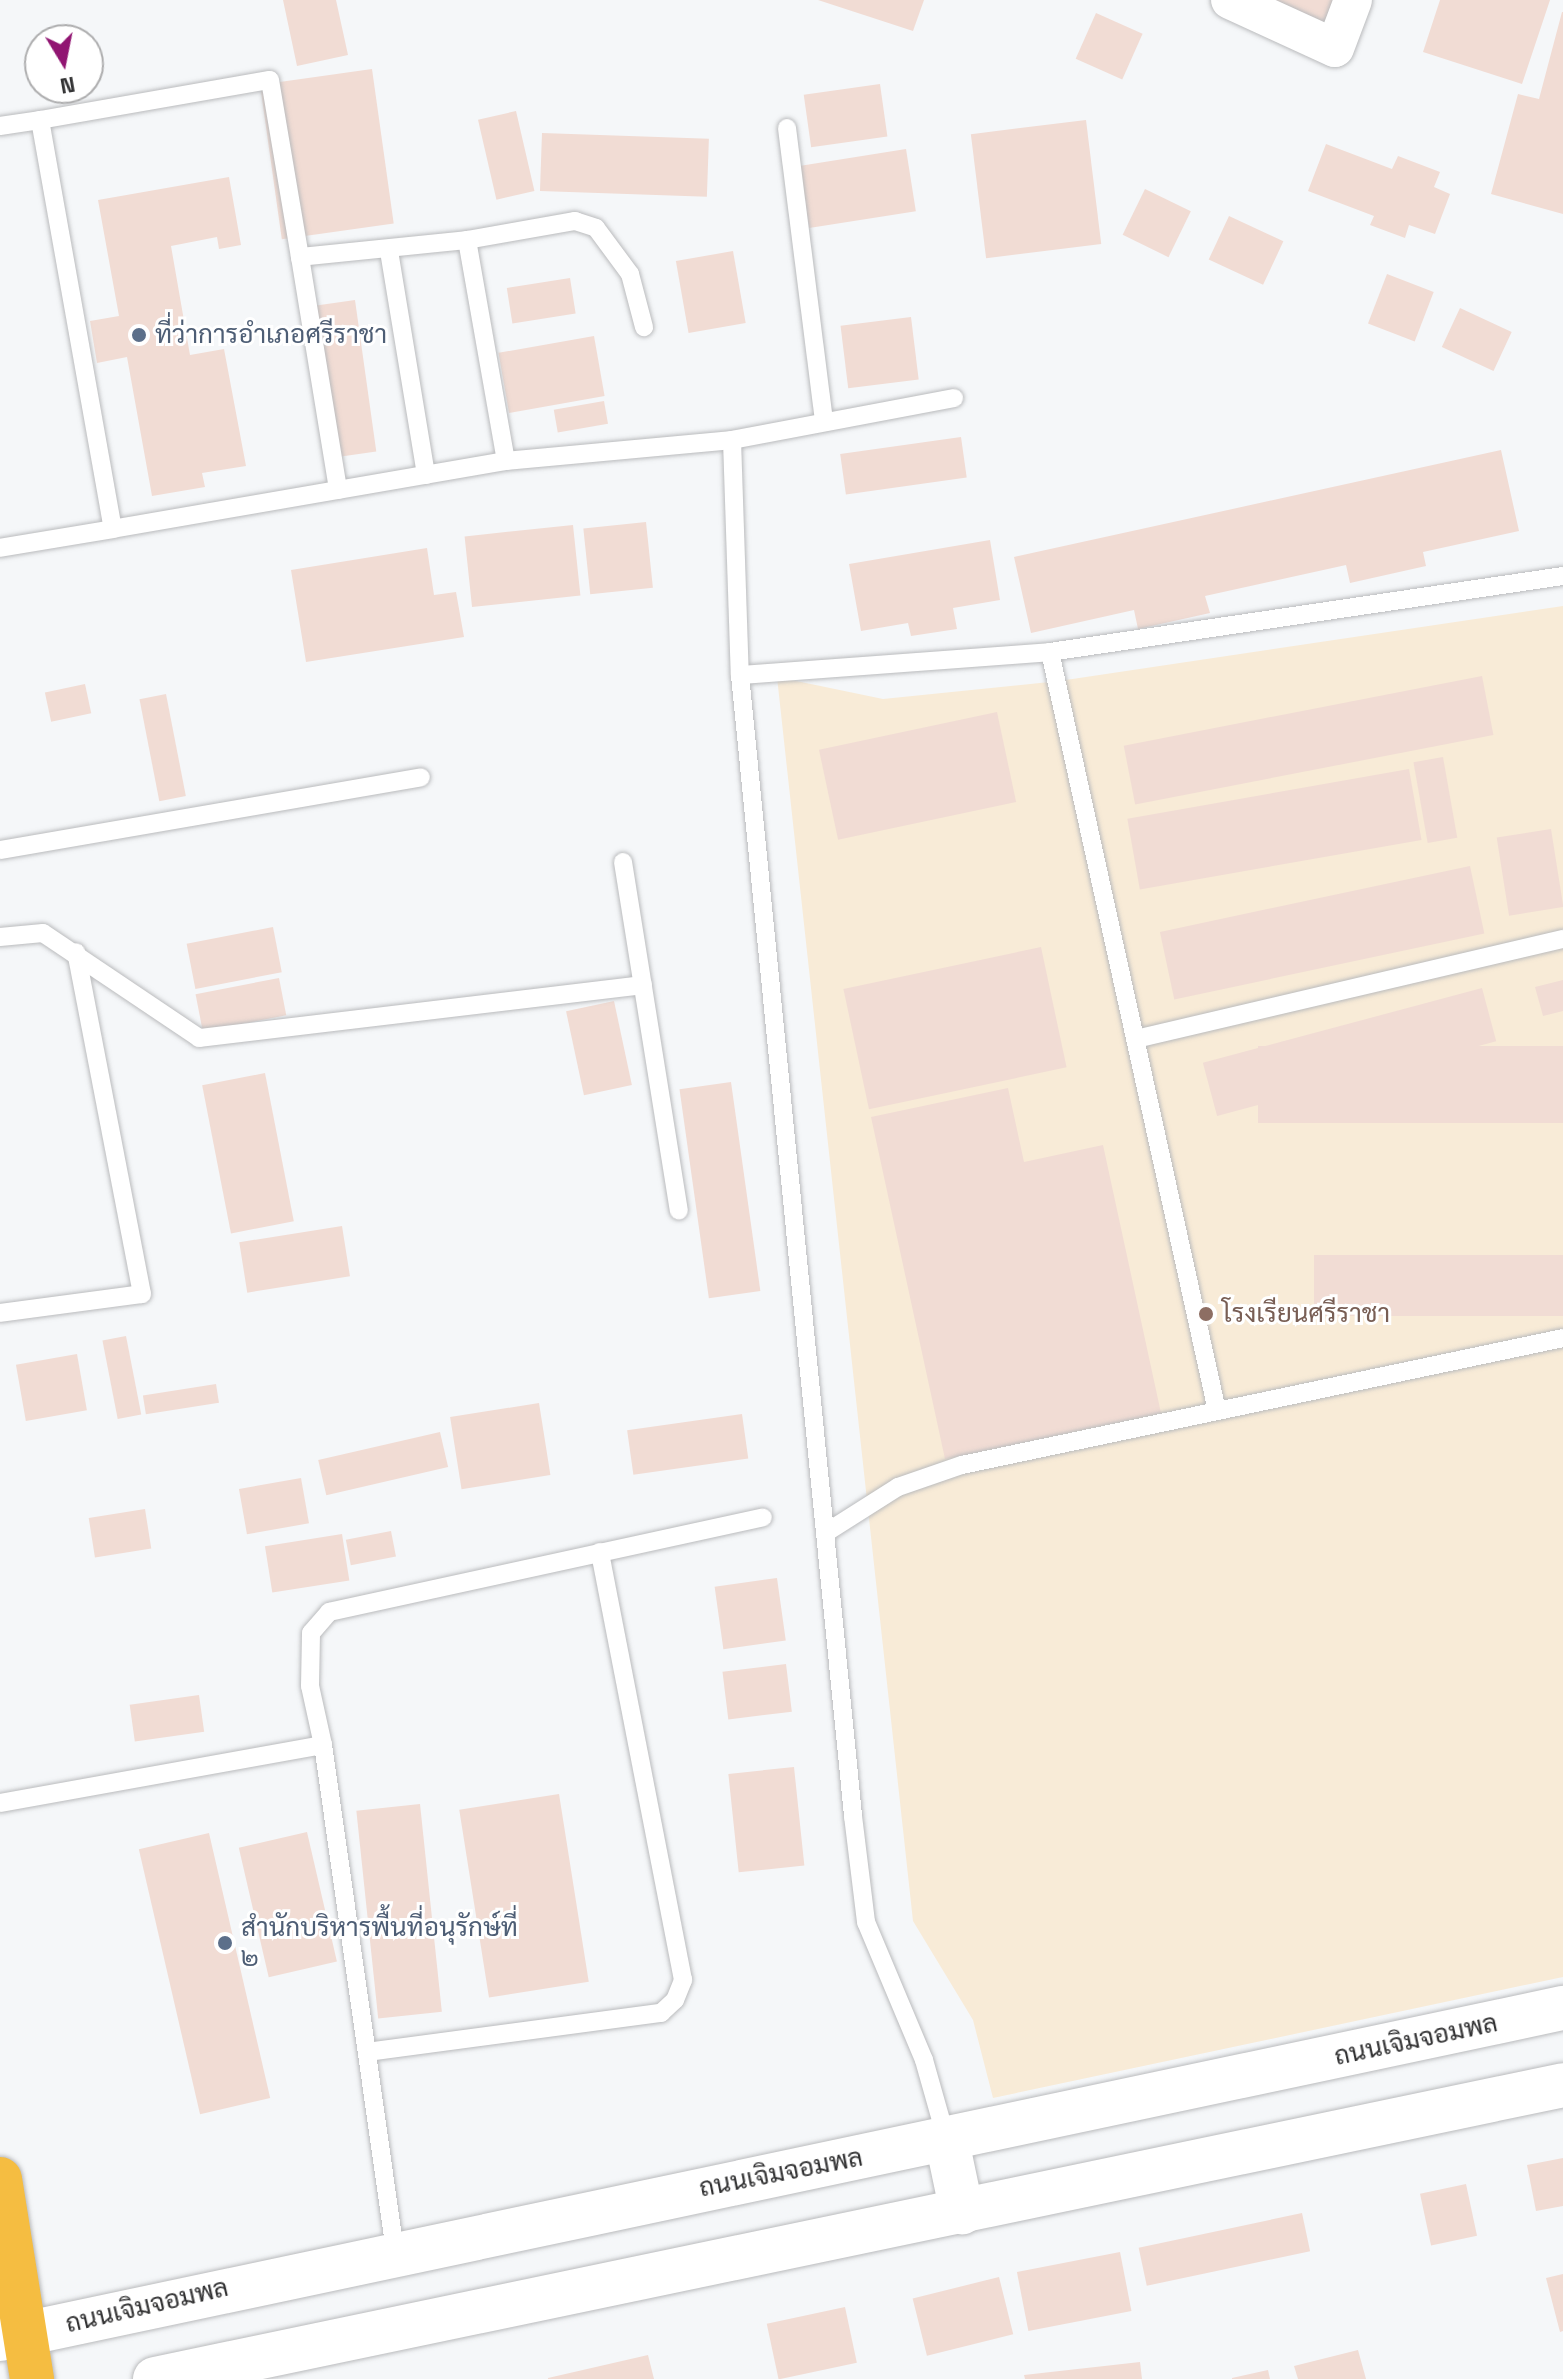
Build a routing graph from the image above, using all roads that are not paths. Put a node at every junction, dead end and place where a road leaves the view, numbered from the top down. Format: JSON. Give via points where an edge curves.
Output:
{"nodes":[{"id":1,"x":1230,"y":0,"type":"edge"},
{"id":2,"x":1353,"y":0,"type":"edge"},
{"id":3,"x":40,"y":120,"type":"junction"},
{"id":4,"x":0,"y":126,"type":"edge"},
{"id":5,"x":787,"y":128,"type":"dead end"},
{"id":6,"x":467,"y":240,"type":"junction"},
{"id":7,"x":389,"y":251,"type":"junction"},
{"id":8,"x":300,"y":257,"type":"junction"},
{"id":9,"x":644,"y":327,"type":"dead end"},
{"id":10,"x":954,"y":398,"type":"dead end"},
{"id":11,"x":824,"y":422,"type":"junction"},
{"id":12,"x":732,"y":440,"type":"junction"},
{"id":13,"x":506,"y":461,"type":"junction"},
{"id":14,"x":426,"y":475,"type":"junction"},
{"id":15,"x":338,"y":490,"type":"junction"},
{"id":16,"x":113,"y":529,"type":"junction"},
{"id":17,"x":0,"y":548,"type":"edge"},
{"id":18,"x":1563,"y":576,"type":"edge"},
{"id":19,"x":1050,"y":652,"type":"junction"},
{"id":20,"x":740,"y":675,"type":"junction"},
{"id":21,"x":421,"y":777,"type":"dead end"},
{"id":22,"x":0,"y":850,"type":"edge"},
{"id":23,"x":623,"y":862,"type":"dead end"},
{"id":24,"x":0,"y":937,"type":"edge"},
{"id":25,"x":1563,"y":939,"type":"edge"},
{"id":26,"x":76,"y":952,"type":"junction"},
{"id":27,"x":643,"y":985,"type":"junction"},
{"id":28,"x":1136,"y":1039,"type":"junction"},
{"id":29,"x":679,"y":1211,"type":"dead end"},
{"id":30,"x":0,"y":1313,"type":"edge"},
{"id":31,"x":1563,"y":1338,"type":"edge"},
{"id":32,"x":1217,"y":1411,"type":"junction"},
{"id":33,"x":763,"y":1517,"type":"dead end"},
{"id":34,"x":827,"y":1532,"type":"junction"},
{"id":35,"x":600,"y":1552,"type":"junction"},
{"id":36,"x":323,"y":1745,"type":"junction"},
{"id":37,"x":0,"y":1803,"type":"edge"},
{"id":38,"x":1563,"y":2008,"type":"edge"},
{"id":39,"x":367,"y":2052,"type":"junction"},
{"id":40,"x":1563,"y":2085,"type":"edge"},
{"id":41,"x":947,"y":2141,"type":"junction"},
{"id":42,"x":0,"y":2179,"type":"edge"},
{"id":43,"x":962,"y":2212,"type":"junction"},
{"id":44,"x":395,"y":2251,"type":"junction"},
{"id":45,"x":12,"y":2336,"type":"edge"},
{"id":46,"x":32,"y":2379,"type":"edge"},
{"id":47,"x":155,"y":2379,"type":"edge"}],
"edges":[{"from":1,"to":2,"type":"street","via":[[1335,48]]},
{"from":3,"to":4,"type":"lane"},
{"from":3,"to":8,"type":"lane","via":[[270,80]]},
{"from":3,"to":16,"type":"lane"},
{"from":5,"to":11,"type":"lane"},
{"from":6,"to":7,"type":"lane"},
{"from":6,"to":9,"type":"lane","via":[[575,221],[596,228],[630,274]]},
{"from":6,"to":13,"type":"lane"},
{"from":7,"to":8,"type":"lane"},
{"from":7,"to":14,"type":"lane"},
{"from":8,"to":15,"type":"lane"},
{"from":10,"to":11,"type":"lane"},
{"from":11,"to":12,"type":"lane"},
{"from":12,"to":13,"type":"lane"},
{"from":12,"to":20,"type":"lane"},
{"from":13,"to":14,"type":"lane"},
{"from":14,"to":15,"type":"lane"},
{"from":15,"to":16,"type":"lane"},
{"from":16,"to":17,"type":"lane"},
{"from":18,"to":19,"type":"lane"},
{"from":19,"to":20,"type":"lane"},
{"from":19,"to":28,"type":"lane"},
{"from":20,"to":34,"type":"lane"},
{"from":21,"to":22,"type":"lane"},
{"from":23,"to":27,"type":"lane"},
{"from":24,"to":26,"type":"lane","via":[[43,933]]},
{"from":25,"to":28,"type":"lane"},
{"from":26,"to":27,"type":"lane","via":[[199,1038]]},
{"from":26,"to":30,"type":"lane","via":[[142,1294]]},
{"from":27,"to":29,"type":"lane"},
{"from":28,"to":32,"type":"lane"},
{"from":31,"to":32,"type":"lane"},
{"from":32,"to":34,"type":"lane","via":[[962,1465],[898,1487]]},
{"from":33,"to":35,"type":"lane"},
{"from":34,"to":41,"type":"lane","via":[[866,1922],[924,2060]]},
{"from":35,"to":36,"type":"lane","via":[[329,1612],[311,1633],[310,1686]]},
{"from":35,"to":39,"type":"lane","via":[[683,1980],[675,2000],[661,2013]]},
{"from":36,"to":37,"type":"lane"},
{"from":36,"to":39,"type":"lane"},
{"from":38,"to":41,"type":"main road","name":"ถนนเจิมจอมพล"},
{"from":39,"to":44,"type":"lane"},
{"from":40,"to":43,"type":"main road"},
{"from":41,"to":43,"type":"main road"},
{"from":41,"to":44,"type":"main road","name":"ถนนเจิมจอมพล"},
{"from":42,"to":45,"type":"highway"},
{"from":43,"to":47,"type":"main road"},
{"from":44,"to":45,"type":"main road","name":"ถนนเจิมจอมพล"},
{"from":45,"to":46,"type":"highway"}]}
